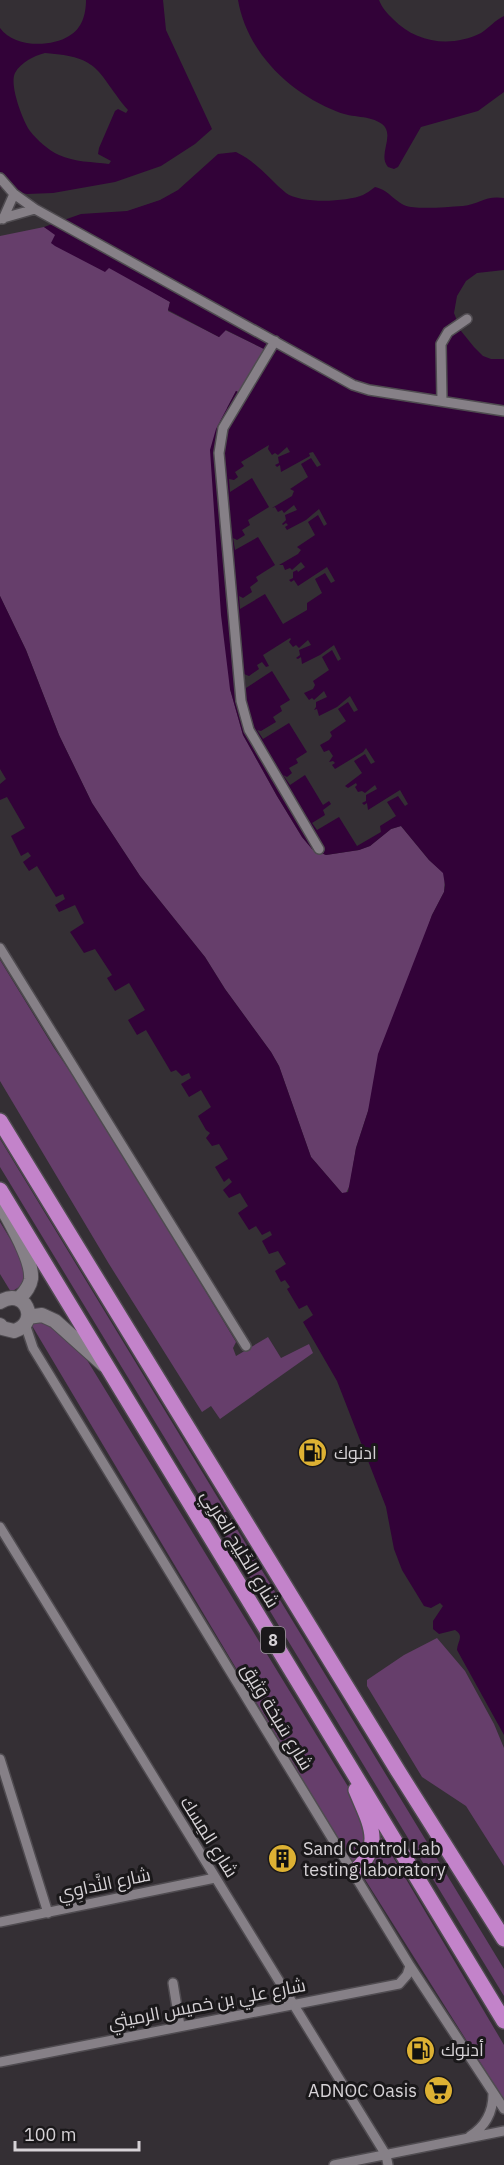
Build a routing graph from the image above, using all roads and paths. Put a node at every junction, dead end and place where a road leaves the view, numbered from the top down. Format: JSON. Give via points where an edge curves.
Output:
{"nodes":[{"id":1,"x":0,"y":178,"type":"edge"},
{"id":2,"x":14,"y":194,"type":"junction"},
{"id":3,"x":35,"y":209,"type":"junction"},
{"id":4,"x":2,"y":219,"type":"edge"},
{"id":5,"x":466,"y":320,"type":"dead end"},
{"id":6,"x":275,"y":341,"type":"junction"},
{"id":7,"x":442,"y":401,"type":"junction"},
{"id":8,"x":504,"y":411,"type":"edge"},
{"id":9,"x":319,"y":849,"type":"dead end"},
{"id":10,"x":0,"y":948,"type":"edge"},
{"id":11,"x":0,"y":1121,"type":"edge"},
{"id":12,"x":0,"y":1190,"type":"edge"},
{"id":13,"x":0,"y":1203,"type":"edge"},
{"id":14,"x":8,"y":1297,"type":"edge"},
{"id":15,"x":13,"y":1327,"type":"edge"},
{"id":16,"x":246,"y":1346,"type":"dead end"},
{"id":17,"x":108,"y":1369,"type":"junction"},
{"id":18,"x":0,"y":1527,"type":"edge"},
{"id":19,"x":341,"y":1751,"type":"junction"},
{"id":20,"x":0,"y":1759,"type":"edge"},
{"id":21,"x":353,"y":1873,"type":"junction"},
{"id":22,"x":215,"y":1878,"type":"junction"},
{"id":23,"x":48,"y":1912,"type":"junction"},
{"id":24,"x":0,"y":1922,"type":"edge"},
{"id":25,"x":504,"y":1940,"type":"edge"},
{"id":26,"x":410,"y":1966,"type":"junction"},
{"id":27,"x":173,"y":1983,"type":"dead end"},
{"id":28,"x":294,"y":2004,"type":"junction"},
{"id":29,"x":504,"y":2021,"type":"edge"},
{"id":30,"x":180,"y":2026,"type":"junction"},
{"id":31,"x":0,"y":2062,"type":"edge"},
{"id":32,"x":495,"y":2097,"type":"junction"},
{"id":33,"x":504,"y":2109,"type":"edge"},
{"id":34,"x":504,"y":2119,"type":"edge"},
{"id":35,"x":504,"y":2132,"type":"edge"},
{"id":36,"x":468,"y":2137,"type":"junction"},
{"id":37,"x":387,"y":2160,"type":"edge"},
{"id":38,"x":340,"y":2164,"type":"edge"}],
"edges":[{"from":1,"to":2,"type":"street"},
{"from":2,"to":3,"type":"street"},
{"from":2,"to":4,"type":"street"},
{"from":3,"to":4,"type":"street"},
{"from":3,"to":6,"type":"street"},
{"from":5,"to":7,"type":"street","via":[[448,332],[441,344]]},
{"from":6,"to":7,"type":"street","via":[[353,385]]},
{"from":6,"to":9,"type":"street","via":[[223,428],[219,453],[222,494],[240,701],[249,730]]},
{"from":7,"to":8,"type":"street"},
{"from":10,"to":16,"type":"street"},
{"from":11,"to":25,"type":"highway","name":"شارع الخَلِيج العَربِي","number":"8"},
{"from":12,"to":17,"type":"highway","name":"شارع الخَلِيج العَربِي","number":"8"},
{"from":13,"to":14,"type":"main road","via":[[31,1272],[30,1284]]},
{"from":14,"to":15,"type":"main road","via":[[25,1303],[28,1310]]},
{"from":15,"to":17,"type":"main road","via":[[42,1315],[55,1321]]},
{"from":15,"to":21,"type":"street","name":"شارع سَبخة وَثِيق","via":[[33,1348]]},
{"from":17,"to":19,"type":"highway","name":"شارع الخَلِيج العَربِي","number":"8"},
{"from":18,"to":22,"type":"street","name":"شارع المِسك"},
{"from":19,"to":21,"type":"highway","via":[[372,1833],[371,1852]]},
{"from":19,"to":29,"type":"highway","name":"شارع الخَلِيج العَربِي","number":"8"},
{"from":20,"to":23,"type":"street"},
{"from":21,"to":26,"type":"street","name":"شارع سَبخة وَثِيق"},
{"from":22,"to":23,"type":"street","name":"شارع النَّداوِي"},
{"from":22,"to":28,"type":"street","name":"شارع المِسك"},
{"from":23,"to":24,"type":"street","name":"شارع النَّداوِي"},
{"from":26,"to":28,"type":"street","name":"شارع علي بن خميس الرميثي","via":[[399,1984]]},
{"from":26,"to":32,"type":"street","name":"شارع سَبخة وَثِيق"},
{"from":27,"to":30,"type":"street"},
{"from":28,"to":30,"type":"street","name":"شارع علي بن خميس الرميثي"},
{"from":28,"to":37,"type":"street","name":"شارع المِسك"},
{"from":30,"to":31,"type":"street","name":"شارع علي بن خميس الرميثي"},
{"from":32,"to":33,"type":"street","name":"شارع سَبخة وَثِيق"},
{"from":32,"to":34,"type":"street","name":"شارع سَبخة وَثِيق"},
{"from":32,"to":36,"type":"street","via":[[487,2119]]},
{"from":35,"to":36,"type":"street"},
{"from":36,"to":37,"type":"street"},
{"from":37,"to":38,"type":"street"}]}
